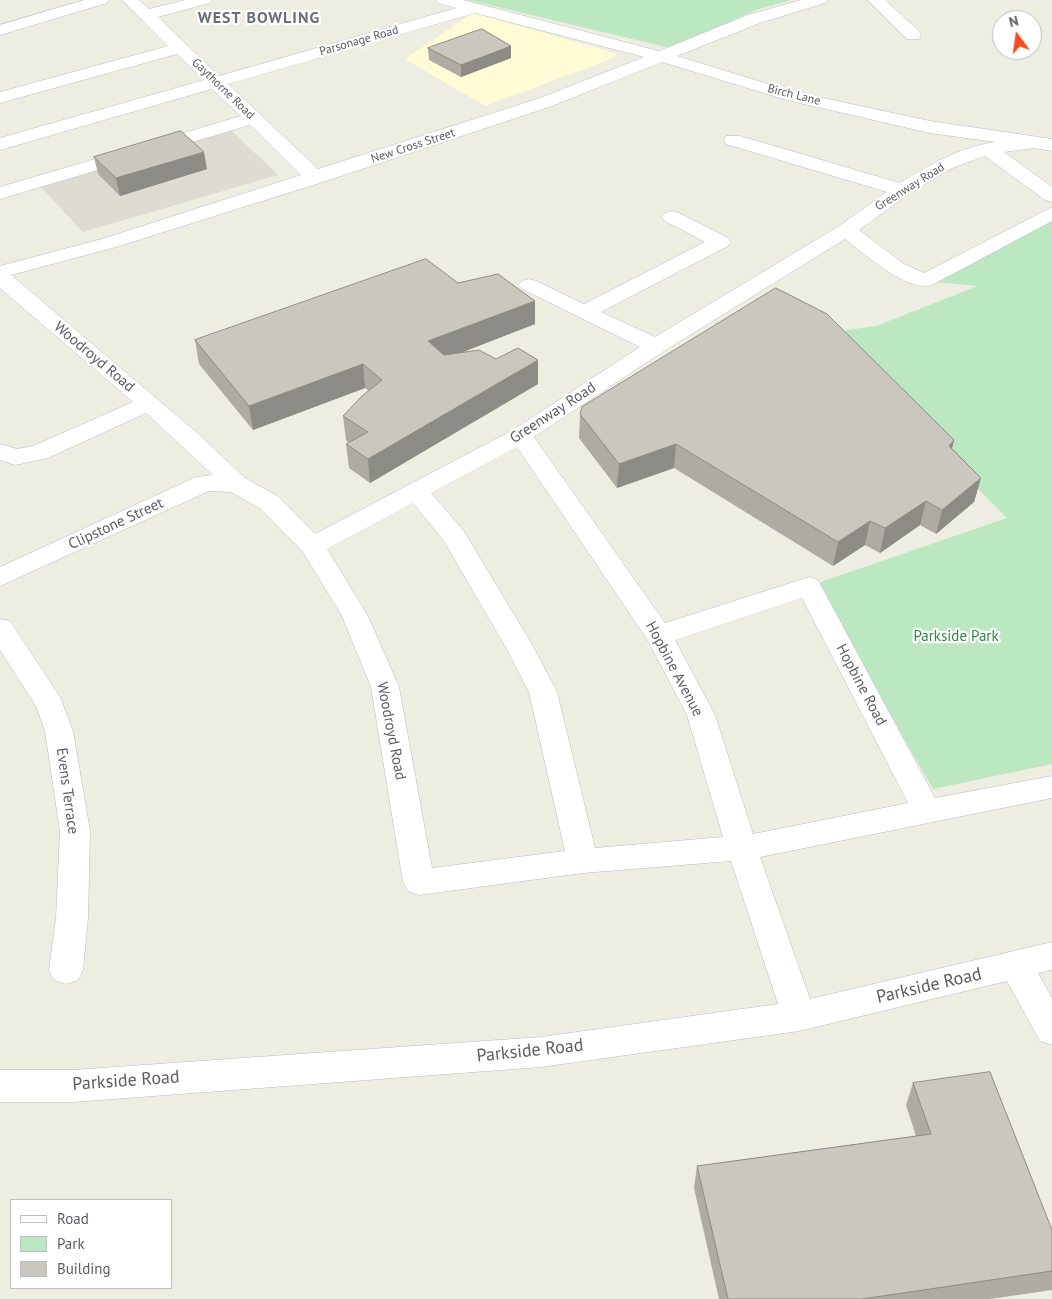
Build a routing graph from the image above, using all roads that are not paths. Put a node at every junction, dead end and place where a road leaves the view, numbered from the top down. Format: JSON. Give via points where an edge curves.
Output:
{"nodes":[{"id":1,"x":101,"y":0,"type":"edge"},
{"id":2,"x":130,"y":0,"type":"edge"},
{"id":3,"x":204,"y":0,"type":"edge"},
{"id":4,"x":444,"y":0,"type":"edge"},
{"id":5,"x":819,"y":0,"type":"edge"},
{"id":6,"x":876,"y":0,"type":"edge"},
{"id":7,"x":474,"y":8,"type":"junction"},
{"id":8,"x":147,"y":15,"type":"junction"},
{"id":9,"x":4,"y":34,"type":"edge"},
{"id":10,"x":913,"y":35,"type":"dead end"},
{"id":11,"x":180,"y":48,"type":"junction"},
{"id":12,"x":660,"y":56,"type":"junction"},
{"id":13,"x":218,"y":83,"type":"junction"},
{"id":14,"x":0,"y":98,"type":"edge"},
{"id":15,"x":254,"y":118,"type":"junction"},
{"id":16,"x":732,"y":140,"type":"dead end"},
{"id":17,"x":1032,"y":143,"type":"junction"},
{"id":18,"x":0,"y":144,"type":"edge"},
{"id":19,"x":1052,"y":146,"type":"edge"},
{"id":20,"x":987,"y":149,"type":"junction"},
{"id":21,"x":316,"y":178,"type":"junction"},
{"id":22,"x":902,"y":190,"type":"junction"},
{"id":23,"x":0,"y":193,"type":"edge"},
{"id":24,"x":1052,"y":196,"type":"edge"},
{"id":25,"x":1052,"y":213,"type":"edge"},
{"id":26,"x":672,"y":217,"type":"dead end"},
{"id":27,"x":846,"y":230,"type":"junction"},
{"id":28,"x":0,"y":272,"type":"edge"},
{"id":29,"x":0,"y":277,"type":"edge"},
{"id":30,"x":529,"y":285,"type":"dead end"},
{"id":31,"x":584,"y":312,"type":"junction"},
{"id":32,"x":656,"y":346,"type":"junction"},
{"id":33,"x":149,"y":403,"type":"junction"},
{"id":34,"x":521,"y":435,"type":"junction"},
{"id":35,"x":0,"y":451,"type":"edge"},
{"id":36,"x":236,"y":484,"type":"junction"},
{"id":37,"x":416,"y":491,"type":"junction"},
{"id":38,"x":312,"y":546,"type":"junction"},
{"id":39,"x":0,"y":577,"type":"edge"},
{"id":40,"x":0,"y":628,"type":"edge"},
{"id":41,"x":659,"y":635,"type":"junction"},
{"id":42,"x":1052,"y":787,"type":"edge"},
{"id":43,"x":927,"y":811,"type":"junction"},
{"id":44,"x":742,"y":848,"type":"junction"},
{"id":45,"x":583,"y":861,"type":"junction"},
{"id":46,"x":1052,"y":956,"type":"edge"},
{"id":47,"x":1016,"y":966,"type":"junction"},
{"id":48,"x":66,"y":970,"type":"dead end"},
{"id":49,"x":799,"y":1016,"type":"junction"},
{"id":50,"x":1052,"y":1030,"type":"edge"},
{"id":51,"x":0,"y":1086,"type":"edge"}],
"edges":[{"from":1,"to":9,"type":"street"},
{"from":2,"to":8,"type":"street","name":"Gaythorne Road"},
{"from":3,"to":8,"type":"street"},
{"from":4,"to":7,"type":"street"},
{"from":5,"to":12,"type":"street","name":"New Cross Street","via":[[754,19]]},
{"from":6,"to":10,"type":"street"},
{"from":7,"to":12,"type":"street","name":"Birch Lane"},
{"from":7,"to":13,"type":"street","name":"Parsonage Road"},
{"from":8,"to":11,"type":"street","name":"Gaythorne Road"},
{"from":11,"to":13,"type":"street","name":"Gaythorne Road"},
{"from":11,"to":14,"type":"street"},
{"from":12,"to":17,"type":"street","name":"Birch Lane","via":[[787,95],[930,127]]},
{"from":12,"to":21,"type":"street","name":"New Cross Street","via":[[546,102]]},
{"from":13,"to":15,"type":"street","name":"Gaythorne Road"},
{"from":13,"to":18,"type":"street"},
{"from":15,"to":21,"type":"street","name":"Gaythorne Road"},
{"from":15,"to":23,"type":"street"},
{"from":16,"to":22,"type":"street"},
{"from":17,"to":19,"type":"street"},
{"from":17,"to":20,"type":"street","name":"Greenway Road"},
{"from":20,"to":22,"type":"street","name":"Greenway Road","via":[[943,165]]},
{"from":20,"to":24,"type":"street"},
{"from":21,"to":28,"type":"street","name":"New Cross Street","via":[[110,243]]},
{"from":22,"to":27,"type":"street","name":"Greenway Road"},
{"from":25,"to":27,"type":"street","via":[[925,281],[897,268]]},
{"from":26,"to":31,"type":"street","via":[[721,242]]},
{"from":27,"to":32,"type":"street","name":"Greenway Road"},
{"from":29,"to":33,"type":"street","name":"Woodroyd Road"},
{"from":30,"to":31,"type":"street"},
{"from":31,"to":32,"type":"street"},
{"from":32,"to":34,"type":"street","name":"Greenway Road"},
{"from":33,"to":35,"type":"street","via":[[40,453],[15,457]]},
{"from":33,"to":36,"type":"street","name":"Woodroyd Road"},
{"from":34,"to":37,"type":"street","name":"Greenway Road"},
{"from":34,"to":41,"type":"street","name":"Hopbine Avenue"},
{"from":36,"to":38,"type":"street","name":"Woodroyd Road","via":[[270,503]]},
{"from":36,"to":39,"type":"street","name":"Clipstone Street","via":[[205,483]]},
{"from":37,"to":38,"type":"street","name":"Greenway Road"},
{"from":37,"to":45,"type":"street","via":[[454,536],[543,692]]},
{"from":38,"to":45,"type":"street","name":"Woodroyd Road","via":[[355,616],[385,687],[419,882]]},
{"from":40,"to":48,"type":"street","name":"Evens Terrace","via":[[50,704],[59,731],[75,830],[72,918]]},
{"from":41,"to":43,"type":"street","name":"Hopbine Road","via":[[809,586]]},
{"from":41,"to":44,"type":"street","name":"Hopbine Avenue","via":[[701,715]]},
{"from":42,"to":43,"type":"street"},
{"from":43,"to":44,"type":"street"},
{"from":44,"to":45,"type":"street"},
{"from":44,"to":49,"type":"street","name":"Hopbine Avenue"},
{"from":46,"to":47,"type":"street","name":"Parkside Road"},
{"from":47,"to":49,"type":"street","name":"Parkside Road"},
{"from":47,"to":50,"type":"street"},
{"from":49,"to":51,"type":"street","name":"Parkside Road","via":[[541,1052],[73,1086]]}]}
